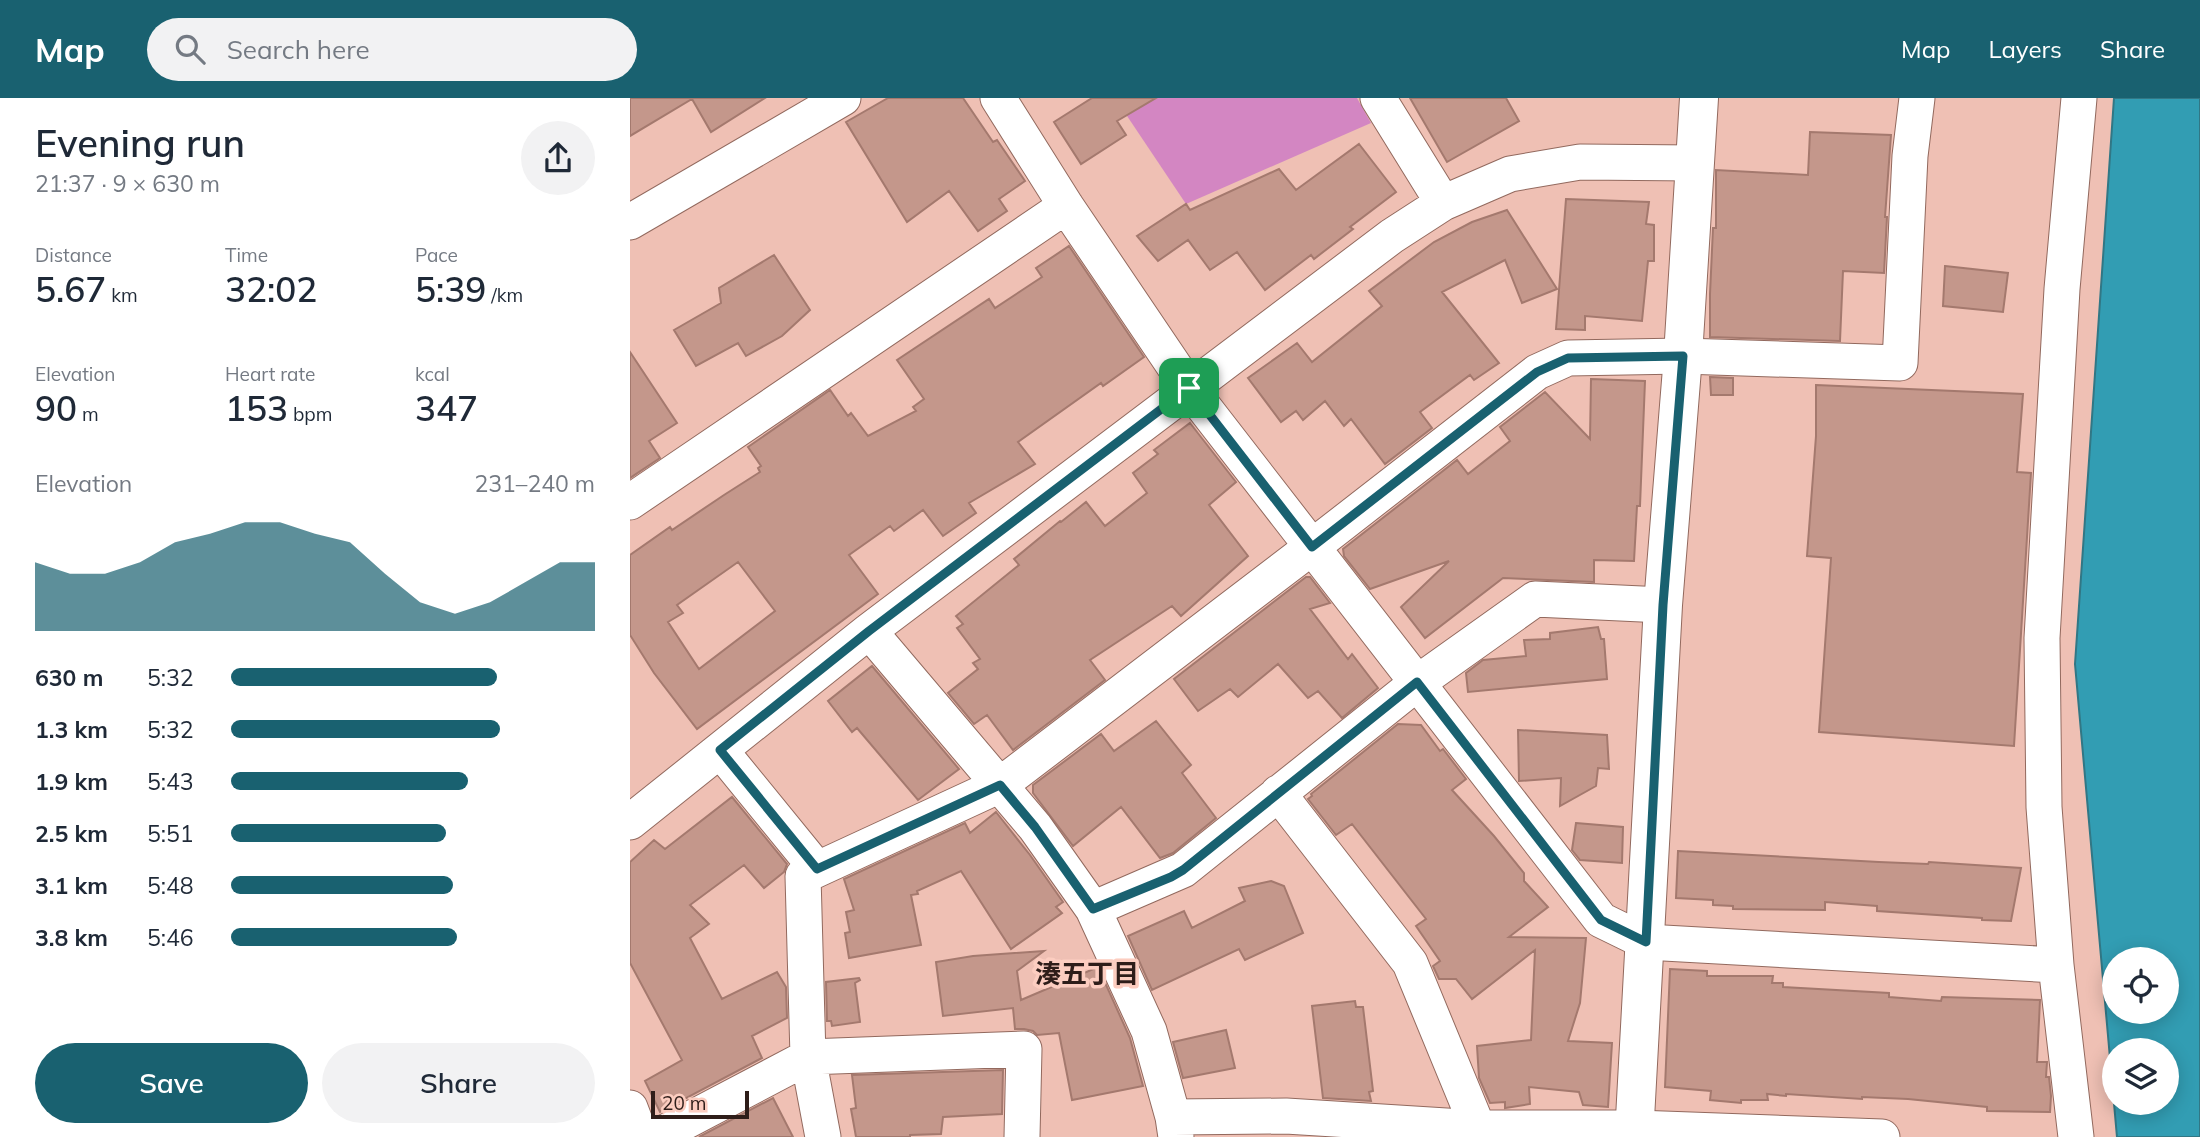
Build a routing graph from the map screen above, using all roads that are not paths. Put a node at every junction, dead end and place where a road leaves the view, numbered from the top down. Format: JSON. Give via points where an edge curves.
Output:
{"nodes":[{"id":1,"x":843,"y":98,"type":"edge"},
{"id":2,"x":998,"y":98,"type":"edge"},
{"id":3,"x":1378,"y":98,"type":"edge"},
{"id":4,"x":1699,"y":98,"type":"edge"},
{"id":5,"x":1917,"y":98,"type":"edge"},
{"id":6,"x":2079,"y":98,"type":"edge"},
{"id":7,"x":1695,"y":163,"type":"junction"},
{"id":8,"x":1443,"y":203,"type":"junction"},
{"id":9,"x":1066,"y":206,"type":"junction"},
{"id":10,"x":630,"y":222,"type":"edge"},
{"id":11,"x":1683,"y":356,"type":"junction"},
{"id":12,"x":1189,"y":388,"type":"junction"},
{"id":13,"x":630,"y":502,"type":"edge"},
{"id":14,"x":1312,"y":547,"type":"junction"},
{"id":15,"x":1663,"y":605,"type":"junction"},
{"id":16,"x":869,"y":631,"type":"junction"},
{"id":17,"x":1417,"y":682,"type":"junction"},
{"id":18,"x":720,"y":750,"type":"junction"},
{"id":19,"x":1000,"y":785,"type":"junction"},
{"id":20,"x":1278,"y":793,"type":"junction"},
{"id":21,"x":630,"y":822,"type":"edge"},
{"id":22,"x":817,"y":869,"type":"junction"},
{"id":23,"x":1093,"y":909,"type":"junction"},
{"id":24,"x":1646,"y":942,"type":"junction"},
{"id":25,"x":2056,"y":965,"type":"junction"},
{"id":26,"x":808,"y":1057,"type":"junction"},
{"id":27,"x":630,"y":1108,"type":"edge"},
{"id":28,"x":1174,"y":1127,"type":"edge"},
{"id":29,"x":1478,"y":1128,"type":"junction"},
{"id":30,"x":1635,"y":1133,"type":"edge"},
{"id":31,"x":641,"y":1137,"type":"edge"},
{"id":32,"x":656,"y":1137,"type":"edge"},
{"id":33,"x":823,"y":1137,"type":"edge"},
{"id":34,"x":1022,"y":1137,"type":"edge"},
{"id":35,"x":1882,"y":1137,"type":"edge"},
{"id":36,"x":2076,"y":1137,"type":"edge"}],
"edges":[{"from":1,"to":10,"type":"street"},
{"from":2,"to":9,"type":"street"},
{"from":3,"to":8,"type":"street"},
{"from":4,"to":7,"type":"street"},
{"from":5,"to":11,"type":"street","via":[[1900,363]]},
{"from":6,"to":25,"type":"street","via":[[2062,289],[2042,638],[2044,807]]},
{"from":7,"to":8,"type":"street","via":[[1580,162],[1510,174]]},
{"from":7,"to":11,"type":"street"},
{"from":8,"to":12,"type":"street"},
{"from":9,"to":12,"type":"street"},
{"from":9,"to":13,"type":"street"},
{"from":11,"to":14,"type":"street","via":[[1568,358],[1537,372]]},
{"from":11,"to":15,"type":"street"},
{"from":12,"to":14,"type":"street"},
{"from":12,"to":16,"type":"street"},
{"from":14,"to":17,"type":"street"},
{"from":14,"to":19,"type":"street"},
{"from":15,"to":17,"type":"street","via":[[1535,599]]},
{"from":15,"to":24,"type":"street"},
{"from":16,"to":18,"type":"street"},
{"from":16,"to":19,"type":"street"},
{"from":17,"to":20,"type":"street"},
{"from":17,"to":24,"type":"street","via":[[1601,920]]},
{"from":18,"to":21,"type":"street"},
{"from":18,"to":22,"type":"street"},
{"from":19,"to":22,"type":"street"},
{"from":19,"to":23,"type":"street"},
{"from":20,"to":23,"type":"street","via":[[1183,870]]},
{"from":20,"to":29,"type":"street","via":[[1410,963]]},
{"from":22,"to":26,"type":"street","via":[[803,876]]},
{"from":23,"to":28,"type":"street","via":[[1149,1031]]},
{"from":24,"to":25,"type":"street"},
{"from":24,"to":30,"type":"street"},
{"from":25,"to":36,"type":"street"},
{"from":26,"to":32,"type":"street"},
{"from":26,"to":33,"type":"street"},
{"from":26,"to":34,"type":"street","via":[[1024,1049]]},
{"from":27,"to":31,"type":"street"},
{"from":28,"to":29,"type":"street","via":[[1286,1116]]},
{"from":29,"to":30,"type":"street"},
{"from":30,"to":35,"type":"street"}]}
